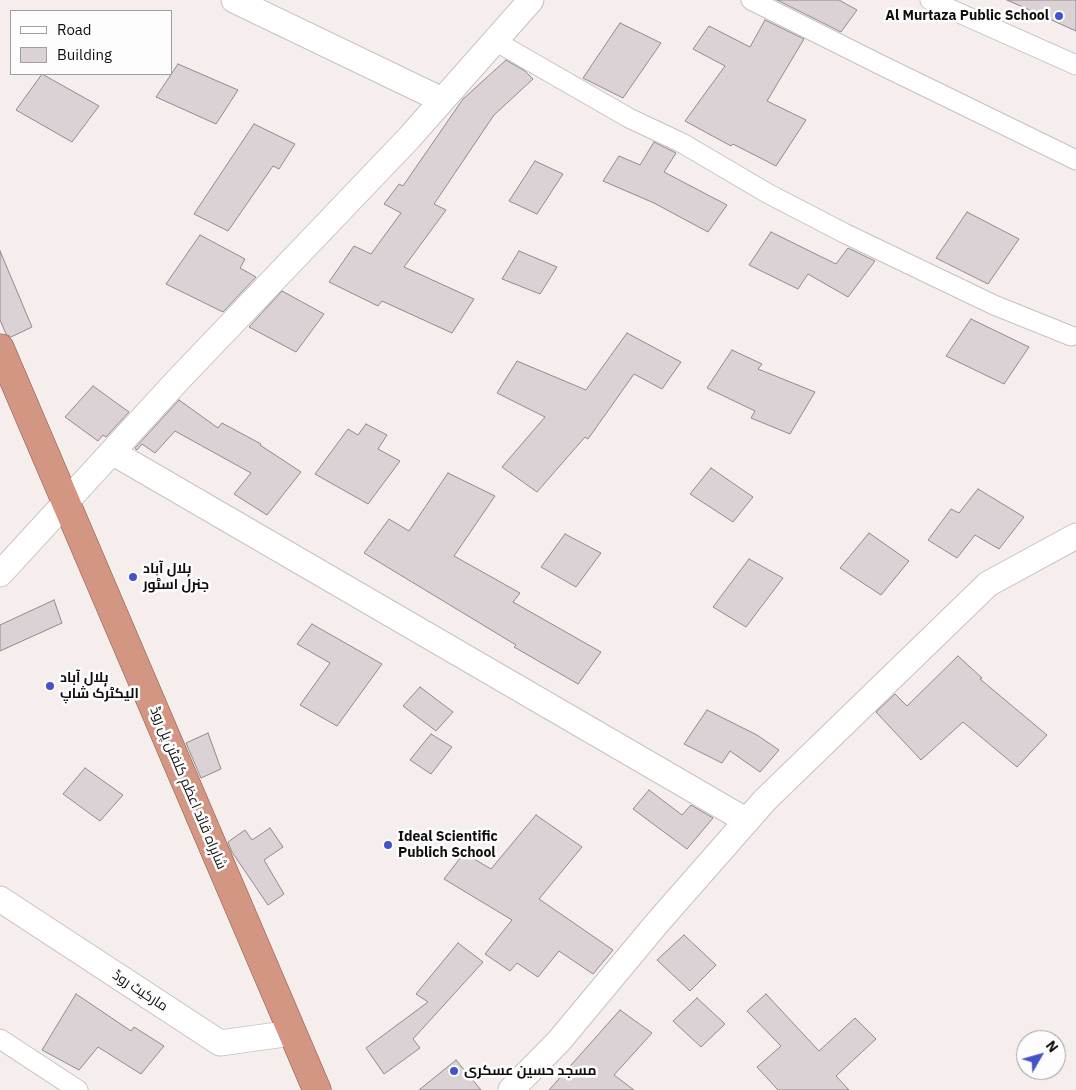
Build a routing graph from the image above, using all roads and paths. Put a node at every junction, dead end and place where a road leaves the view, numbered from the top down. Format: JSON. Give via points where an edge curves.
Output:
{"nodes":[{"id":1,"x":234,"y":0,"type":"edge"},
{"id":2,"x":532,"y":0,"type":"edge"},
{"id":3,"x":751,"y":0,"type":"edge"},
{"id":4,"x":930,"y":0,"type":"edge"},
{"id":5,"x":495,"y":41,"type":"junction"},
{"id":6,"x":1076,"y":65,"type":"edge"},
{"id":7,"x":442,"y":100,"type":"junction"},
{"id":8,"x":1076,"y":160,"type":"edge"},
{"id":9,"x":1071,"y":336,"type":"dead end"},
{"id":10,"x":0,"y":348,"type":"edge"},
{"id":11,"x":112,"y":452,"type":"junction"},
{"id":12,"x":66,"y":503,"type":"junction"},
{"id":13,"x":1076,"y":536,"type":"edge"},
{"id":14,"x":0,"y":574,"type":"edge"},
{"id":15,"x":747,"y":821,"type":"junction"},
{"id":16,"x":0,"y":899,"type":"edge"},
{"id":17,"x":292,"y":1034,"type":"junction"},
{"id":18,"x":0,"y":1039,"type":"edge"},
{"id":19,"x":78,"y":1090,"type":"edge"},
{"id":20,"x":316,"y":1090,"type":"edge"},
{"id":21,"x":511,"y":1090,"type":"edge"}],
"edges":[{"from":1,"to":7,"type":"street"},
{"from":2,"to":5,"type":"street"},
{"from":3,"to":8,"type":"street"},
{"from":4,"to":6,"type":"street"},
{"from":5,"to":7,"type":"street"},
{"from":5,"to":9,"type":"street","via":[[629,118],[682,143],[844,233],[994,305]]},
{"from":7,"to":11,"type":"street"},
{"from":10,"to":12,"type":"highway","name":"شاہراہ قائد اعظم کلفٹن پل روڈ"},
{"from":11,"to":12,"type":"street"},
{"from":11,"to":15,"type":"street"},
{"from":12,"to":14,"type":"street"},
{"from":12,"to":17,"type":"highway","name":"شاہراہ قائد اعظم کلفٹن پل روڈ"},
{"from":13,"to":15,"type":"street","via":[[988,584]]},
{"from":15,"to":21,"type":"street","via":[[559,1041]]},
{"from":16,"to":17,"type":"street","name":"مارکیٹ روڈ","via":[[220,1043]]},
{"from":17,"to":20,"type":"highway","name":"شاہراہ قائد اعظم کلفٹن پل روڈ"},
{"from":18,"to":19,"type":"street"}]}
